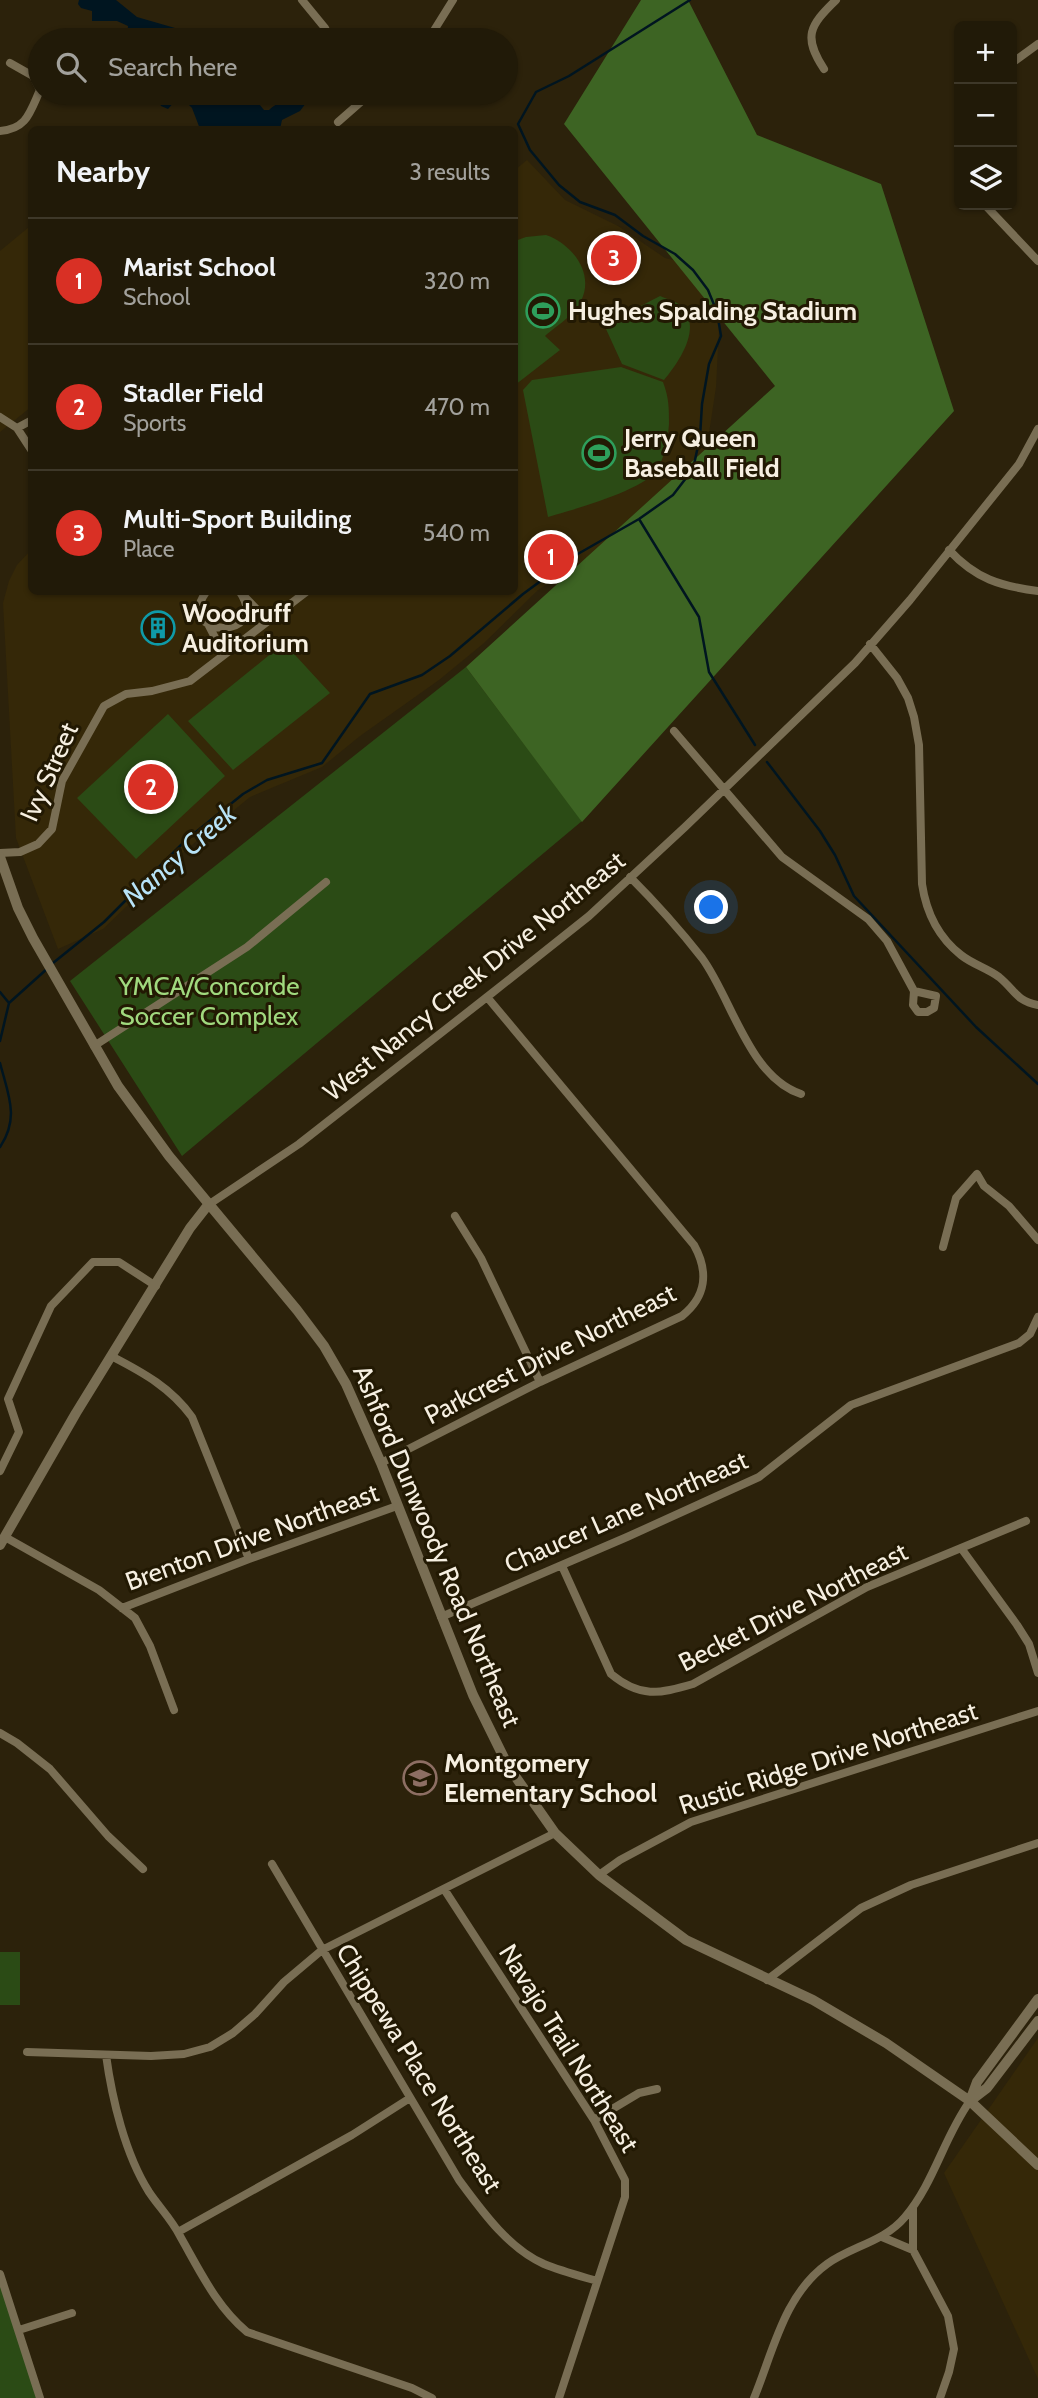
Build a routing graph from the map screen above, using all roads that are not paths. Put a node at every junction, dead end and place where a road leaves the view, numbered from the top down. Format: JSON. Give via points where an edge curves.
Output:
{"nodes":[{"id":1,"x":302,"y":0,"type":"edge"},
{"id":2,"x":453,"y":0,"type":"edge"},
{"id":3,"x":836,"y":0,"type":"edge"},
{"id":4,"x":325,"y":28,"type":"edge"},
{"id":5,"x":436,"y":28,"type":"edge"},
{"id":6,"x":1038,"y":44,"type":"edge"},
{"id":7,"x":1017,"y":59,"type":"edge"},
{"id":8,"x":10,"y":63,"type":"dead end"},
{"id":9,"x":824,"y":69,"type":"dead end"},
{"id":10,"x":28,"y":73,"type":"edge"},
{"id":11,"x":33,"y":105,"type":"edge"},
{"id":12,"x":357,"y":105,"type":"edge"},
{"id":13,"x":338,"y":122,"type":"dead end"},
{"id":14,"x":24,"y":123,"type":"junction"},
{"id":15,"x":28,"y":126,"type":"edge"},
{"id":16,"x":0,"y":131,"type":"edge"},
{"id":17,"x":990,"y":210,"type":"edge"},
{"id":18,"x":1038,"y":261,"type":"edge"},
{"id":19,"x":0,"y":417,"type":"edge"},
{"id":20,"x":28,"y":422,"type":"edge"},
{"id":21,"x":17,"y":428,"type":"junction"},
{"id":22,"x":1038,"y":429,"type":"edge"},
{"id":23,"x":28,"y":445,"type":"edge"},
{"id":24,"x":949,"y":550,"type":"junction"},
{"id":25,"x":1038,"y":591,"type":"edge"},
{"id":26,"x":204,"y":595,"type":"edge"},
{"id":27,"x":242,"y":595,"type":"edge"},
{"id":28,"x":244,"y":595,"type":"edge"},
{"id":29,"x":302,"y":595,"type":"edge"},
{"id":30,"x":268,"y":621,"type":"junction"},
{"id":31,"x":206,"y":622,"type":"junction"},
{"id":32,"x":870,"y":644,"type":"junction"},
{"id":33,"x":224,"y":655,"type":"junction"},
{"id":34,"x":674,"y":731,"type":"dead end"},
{"id":35,"x":723,"y":789,"type":"junction"},
{"id":36,"x":0,"y":855,"type":"edge"},
{"id":37,"x":630,"y":877,"type":"junction"},
{"id":38,"x":326,"y":882,"type":"dead end"},
{"id":39,"x":914,"y":991,"type":"dead end"},
{"id":40,"x":487,"y":998,"type":"junction"},
{"id":41,"x":1038,"y":1005,"type":"edge"},
{"id":42,"x":94,"y":1046,"type":"junction"},
{"id":43,"x":801,"y":1094,"type":"dead end"},
{"id":44,"x":208,"y":1205,"type":"junction"},
{"id":45,"x":455,"y":1216,"type":"dead end"},
{"id":46,"x":1038,"y":1240,"type":"edge"},
{"id":47,"x":943,"y":1247,"type":"dead end"},
{"id":48,"x":156,"y":1286,"type":"junction"},
{"id":49,"x":1038,"y":1317,"type":"edge"},
{"id":50,"x":113,"y":1357,"type":"junction"},
{"id":51,"x":540,"y":1381,"type":"junction"},
{"id":52,"x":381,"y":1463,"type":"junction"},
{"id":53,"x":0,"y":1471,"type":"edge"},
{"id":54,"x":397,"y":1506,"type":"junction"},
{"id":55,"x":1026,"y":1521,"type":"dead end"},
{"id":56,"x":2,"y":1541,"type":"edge"},
{"id":57,"x":961,"y":1548,"type":"junction"},
{"id":58,"x":249,"y":1559,"type":"junction"},
{"id":59,"x":562,"y":1566,"type":"junction"},
{"id":60,"x":122,"y":1608,"type":"junction"},
{"id":61,"x":441,"y":1617,"type":"junction"},
{"id":62,"x":1038,"y":1673,"type":"edge"},
{"id":63,"x":174,"y":1710,"type":"dead end"},
{"id":64,"x":1038,"y":1712,"type":"edge"},
{"id":65,"x":0,"y":1733,"type":"edge"},
{"id":66,"x":555,"y":1833,"type":"junction"},
{"id":67,"x":1038,"y":1843,"type":"edge"},
{"id":68,"x":272,"y":1864,"type":"dead end"},
{"id":69,"x":143,"y":1869,"type":"dead end"},
{"id":70,"x":599,"y":1875,"type":"junction"},
{"id":71,"x":444,"y":1889,"type":"junction"},
{"id":72,"x":322,"y":1950,"type":"junction"},
{"id":73,"x":767,"y":1980,"type":"junction"},
{"id":74,"x":1038,"y":1999,"type":"edge"},
{"id":75,"x":1038,"y":2021,"type":"edge"},
{"id":76,"x":27,"y":2052,"type":"dead end"},
{"id":77,"x":106,"y":2055,"type":"junction"},
{"id":78,"x":657,"y":2089,"type":"dead end"},
{"id":79,"x":410,"y":2098,"type":"junction"},
{"id":80,"x":970,"y":2101,"type":"junction"},
{"id":81,"x":594,"y":2120,"type":"junction"},
{"id":82,"x":1038,"y":2165,"type":"edge"},
{"id":83,"x":913,"y":2206,"type":"junction"},
{"id":84,"x":178,"y":2232,"type":"junction"},
{"id":85,"x":882,"y":2237,"type":"junction"},
{"id":86,"x":913,"y":2250,"type":"junction"},
{"id":87,"x":0,"y":2274,"type":"edge"},
{"id":88,"x":597,"y":2281,"type":"junction"},
{"id":89,"x":72,"y":2313,"type":"dead end"},
{"id":90,"x":19,"y":2330,"type":"junction"},
{"id":91,"x":40,"y":2398,"type":"edge"},
{"id":92,"x":432,"y":2398,"type":"edge"},
{"id":93,"x":559,"y":2398,"type":"edge"},
{"id":94,"x":754,"y":2398,"type":"edge"},
{"id":95,"x":940,"y":2398,"type":"edge"}],
"edges":[{"from":1,"to":4,"type":"street"},
{"from":2,"to":5,"type":"street"},
{"from":3,"to":9,"type":"street","via":[[817,20],[810,42]]},
{"from":6,"to":7,"type":"street"},
{"from":8,"to":10,"type":"street"},
{"from":11,"to":14,"type":"street"},
{"from":12,"to":13,"type":"street"},
{"from":14,"to":15,"type":"street"},
{"from":14,"to":16,"type":"street"},
{"from":17,"to":18,"type":"street"},
{"from":19,"to":21,"type":"street"},
{"from":20,"to":21,"type":"street"},
{"from":21,"to":23,"type":"street"},
{"from":22,"to":24,"type":"street","name":"West Nancy Creek Drive Northeast","via":[[1018,464]]},
{"from":24,"to":25,"type":"street","via":[[966,568],[989,580]]},
{"from":24,"to":32,"type":"street","name":"West Nancy Creek Drive Northeast"},
{"from":26,"to":31,"type":"street","via":[[200,608]]},
{"from":27,"to":31,"type":"street","via":[[244,615],[234,626],[219,629]]},
{"from":28,"to":30,"type":"street"},
{"from":29,"to":30,"type":"street","name":"Ivy Street"},
{"from":30,"to":33,"type":"street","name":"Ivy Street"},
{"from":31,"to":33,"type":"street"},
{"from":32,"to":35,"type":"street","name":"West Nancy Creek Drive Northeast","via":[[822,697]]},
{"from":32,"to":41,"type":"street","via":[[897,678],[914,717],[919,745],[922,884],[930,917],[959,954],[998,977],[1017,997]]},
{"from":33,"to":36,"type":"street","name":"Ivy Street","via":[[190,681],[127,694],[104,706],[62,781],[52,829],[38,844]]},
{"from":34,"to":35,"type":"street"},
{"from":35,"to":37,"type":"street","name":"West Nancy Creek Drive Northeast"},
{"from":35,"to":39,"type":"street","via":[[782,857],[868,919],[887,941]]},
{"from":36,"to":42,"type":"main road","name":"Ashford Dunwoody Road Northeast","via":[[18,908]]},
{"from":37,"to":40,"type":"street","name":"West Nancy Creek Drive Northeast"},
{"from":37,"to":43,"type":"street","via":[[702,959],[772,1076]]},
{"from":38,"to":42,"type":"street","via":[[247,947]]},
{"from":40,"to":44,"type":"street","name":"West Nancy Creek Drive Northeast","via":[[308,1137]]},
{"from":40,"to":51,"type":"street","name":"Parkcrest Drive Northeast","via":[[694,1245],[702,1270],[700,1296],[682,1316]]},
{"from":42,"to":44,"type":"main road","name":"Ashford Dunwoody Road Northeast","via":[[118,1086]]},
{"from":44,"to":48,"type":"street","name":"West Nancy Creek Drive Northeast"},
{"from":44,"to":52,"type":"main road","name":"Ashford Dunwoody Road Northeast","via":[[324,1346]]},
{"from":45,"to":51,"type":"street","via":[[481,1258]]},
{"from":46,"to":47,"type":"street","via":[[977,1174],[956,1198]]},
{"from":48,"to":50,"type":"street","name":"West Nancy Creek Drive Northeast"},
{"from":48,"to":53,"type":"street","via":[[119,1262],[93,1262],[51,1306],[8,1399],[19,1432]]},
{"from":49,"to":59,"type":"street","name":"Chaucer Lane Northeast","via":[[1030,1334],[1019,1343],[851,1405],[759,1477]]},
{"from":50,"to":56,"type":"street","name":"West Nancy Creek Drive Northeast"},
{"from":50,"to":58,"type":"street","via":[[167,1388],[192,1417]]},
{"from":51,"to":52,"type":"street","name":"Parkcrest Drive Northeast"},
{"from":52,"to":54,"type":"main road","name":"Ashford Dunwoody Road Northeast"},
{"from":54,"to":58,"type":"street","name":"Brenton Drive Northeast"},
{"from":54,"to":61,"type":"main road","name":"Ashford Dunwoody Road Northeast"},
{"from":55,"to":57,"type":"street","name":"Becket Drive Northeast"},
{"from":56,"to":60,"type":"street","via":[[99,1590]]},
{"from":57,"to":59,"type":"street","name":"Becket Drive Northeast","via":[[867,1587],[693,1684],[664,1693],[625,1685],[611,1674]]},
{"from":57,"to":62,"type":"street","via":[[1029,1644]]},
{"from":58,"to":60,"type":"street","name":"Brenton Drive Northeast"},
{"from":59,"to":61,"type":"street","name":"Chaucer Lane Northeast"},
{"from":60,"to":63,"type":"street","via":[[135,1618],[150,1646]]},
{"from":61,"to":66,"type":"main road","name":"Ashford Dunwoody Road Northeast","via":[[508,1766]]},
{"from":64,"to":70,"type":"street","name":"Rustic Ridge Drive Northeast","via":[[691,1822]]},
{"from":65,"to":69,"type":"street","via":[[50,1769]]},
{"from":66,"to":70,"type":"main road","name":"Ashford Dunwoody Road Northeast"},
{"from":66,"to":71,"type":"street"},
{"from":67,"to":73,"type":"street","via":[[911,1885],[860,1908]]},
{"from":68,"to":72,"type":"street","name":"Chippewa Place Northeast"},
{"from":70,"to":73,"type":"main road","name":"Ashford Dunwoody Road Northeast","via":[[686,1940]]},
{"from":71,"to":72,"type":"street"},
{"from":71,"to":81,"type":"street","name":"Navajo Trail Northeast"},
{"from":72,"to":77,"type":"street","via":[[233,2033],[209,2047],[184,2054]]},
{"from":72,"to":79,"type":"street","name":"Chippewa Place Northeast"},
{"from":73,"to":80,"type":"main road","name":"Ashford Dunwoody Road Northeast","via":[[813,2000],[886,2043]]},
{"from":74,"to":80,"type":"main road","via":[[977,2082]]},
{"from":75,"to":80,"type":"main road","via":[[987,2088]]},
{"from":76,"to":77,"type":"street"},
{"from":77,"to":84,"type":"street","via":[[110,2089],[133,2158],[148,2191]]},
{"from":78,"to":81,"type":"street","via":[[639,2093]]},
{"from":79,"to":84,"type":"street"},
{"from":79,"to":88,"type":"street","name":"Chippewa Place Northeast","via":[[458,2180],[509,2240],[545,2264]]},
{"from":80,"to":82,"type":"main road","name":"Ashford Dunwoody Road Northeast"},
{"from":80,"to":83,"type":"street"},
{"from":81,"to":88,"type":"street","name":"Navajo Trail Northeast","via":[[625,2179],[625,2197]]},
{"from":83,"to":85,"type":"street"},
{"from":83,"to":86,"type":"street"},
{"from":84,"to":92,"type":"street","via":[[215,2298],[247,2332]]},
{"from":85,"to":86,"type":"street"},
{"from":85,"to":94,"type":"street","via":[[828,2263],[805,2285],[783,2322]]},
{"from":86,"to":95,"type":"street","via":[[948,2316],[953,2337]]},
{"from":87,"to":90,"type":"street"},
{"from":88,"to":93,"type":"street","name":"Navajo Trail Northeast"},
{"from":89,"to":90,"type":"street"},
{"from":90,"to":91,"type":"street"}]}
